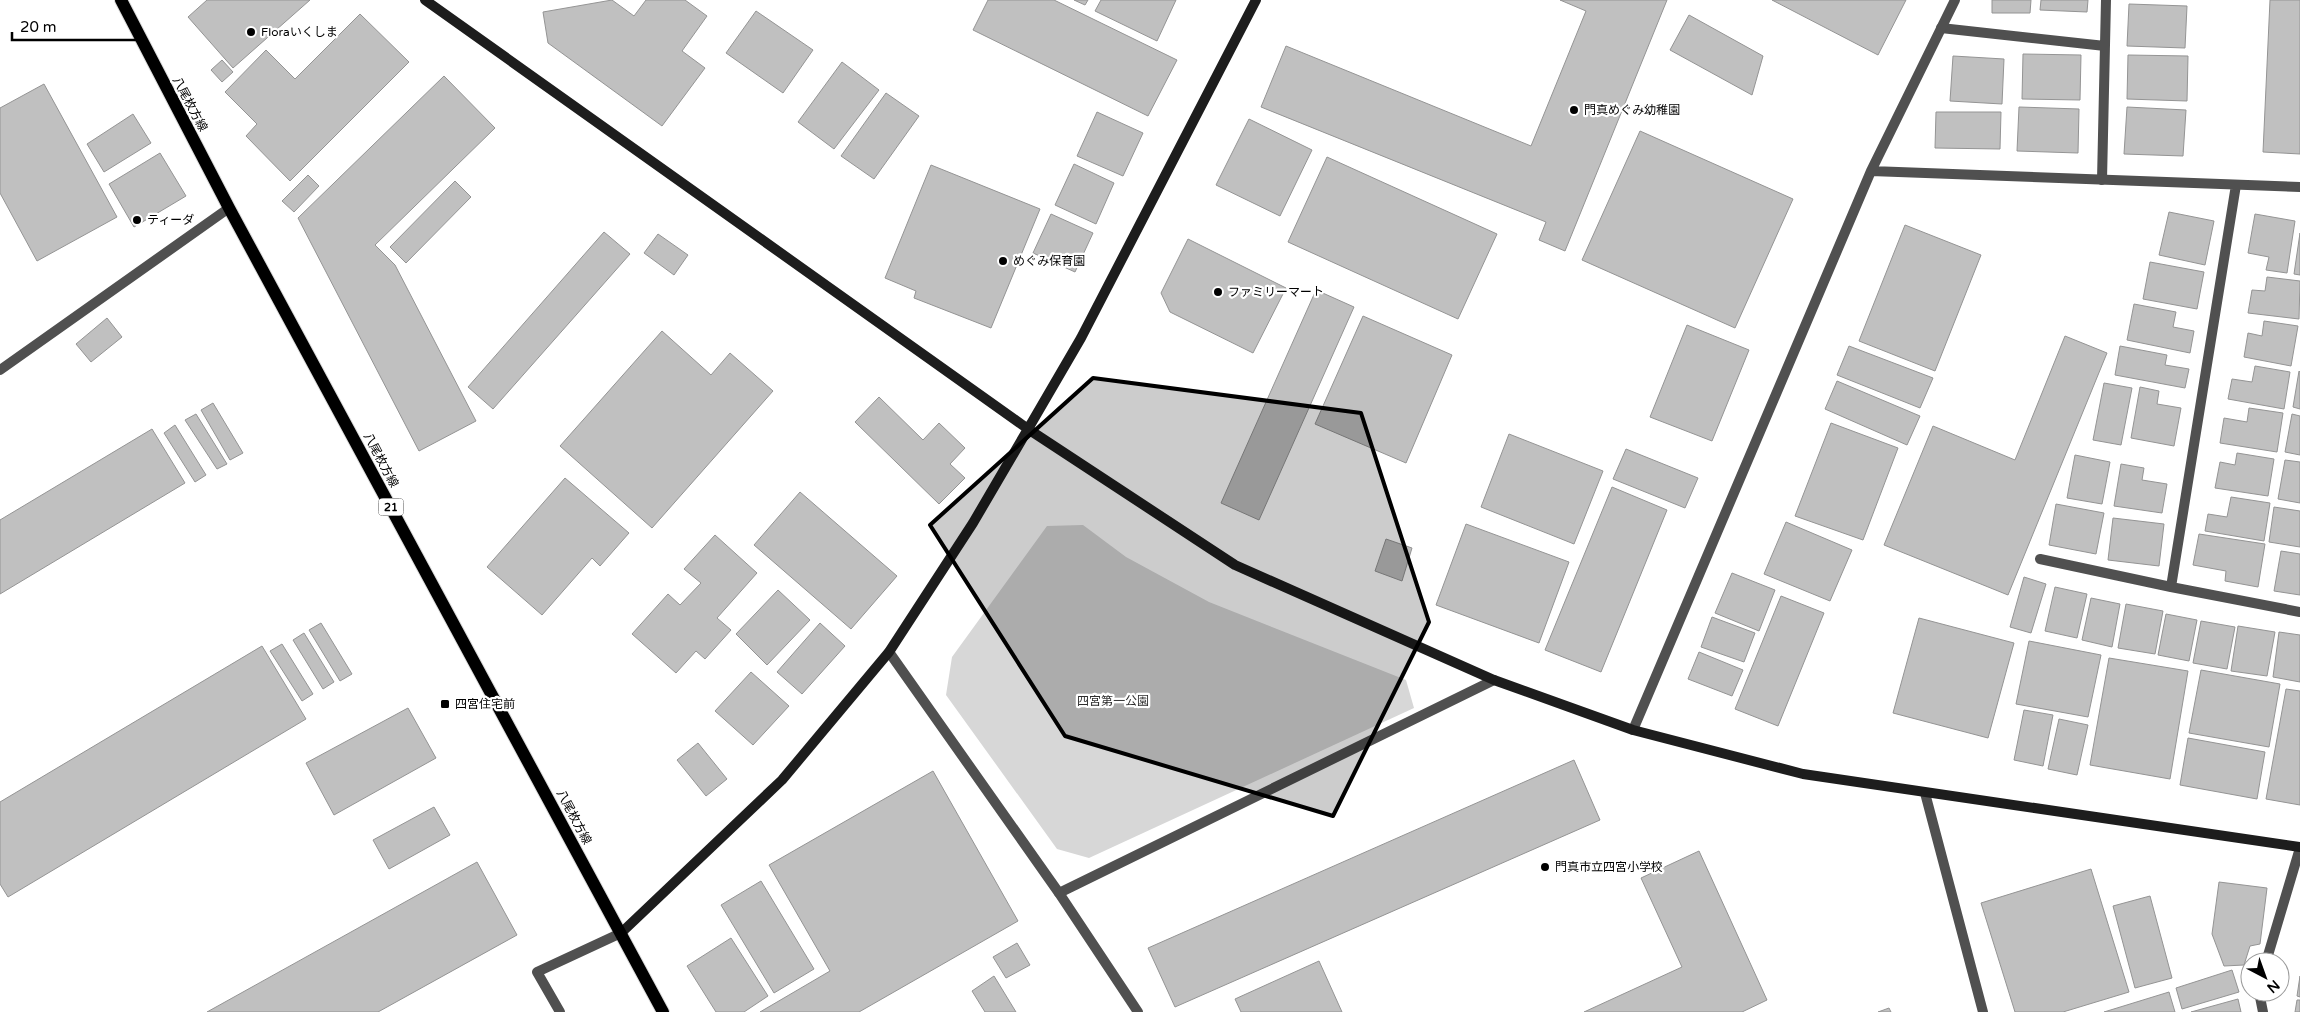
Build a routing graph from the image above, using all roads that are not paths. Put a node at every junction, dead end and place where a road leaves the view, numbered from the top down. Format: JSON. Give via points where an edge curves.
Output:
{"nodes":[{"id":1,"x":121,"y":0,"type":"edge"},
{"id":2,"x":425,"y":0,"type":"edge"},
{"id":3,"x":1256,"y":0,"type":"edge"},
{"id":4,"x":1955,"y":0,"type":"edge"},
{"id":5,"x":2106,"y":0,"type":"edge"},
{"id":6,"x":1941,"y":28,"type":"junction"},
{"id":7,"x":2105,"y":46,"type":"junction"},
{"id":8,"x":1870,"y":171,"type":"junction"},
{"id":9,"x":2102,"y":180,"type":"junction"},
{"id":10,"x":2236,"y":185,"type":"junction"},
{"id":11,"x":2300,"y":187,"type":"edge"},
{"id":12,"x":229,"y":208,"type":"junction"},
{"id":13,"x":0,"y":370,"type":"edge"},
{"id":14,"x":1028,"y":429,"type":"junction"},
{"id":15,"x":2040,"y":559,"type":"dead end"},
{"id":16,"x":2171,"y":587,"type":"junction"},
{"id":17,"x":2300,"y":612,"type":"edge"},
{"id":18,"x":889,"y":652,"type":"junction"},
{"id":19,"x":1494,"y":680,"type":"junction"},
{"id":20,"x":1633,"y":730,"type":"junction"},
{"id":21,"x":1925,"y":793,"type":"junction"},
{"id":22,"x":2300,"y":848,"type":"edge"},
{"id":23,"x":1059,"y":893,"type":"junction"},
{"id":24,"x":621,"y":934,"type":"junction"},
{"id":25,"x":2269,"y":952,"type":"edge"},
{"id":26,"x":560,"y":1012,"type":"edge"},
{"id":27,"x":663,"y":1012,"type":"edge"},
{"id":28,"x":1138,"y":1012,"type":"edge"},
{"id":29,"x":1983,"y":1012,"type":"edge"}],
"edges":[{"from":1,"to":12,"type":"main road","name":"八尾枚方線","number":"21"},
{"from":2,"to":14,"type":"street"},
{"from":3,"to":14,"type":"street","via":[[1081,338]]},
{"from":4,"to":6,"type":"street"},
{"from":5,"to":7,"type":"street"},
{"from":6,"to":7,"type":"street"},
{"from":6,"to":8,"type":"street"},
{"from":7,"to":9,"type":"street"},
{"from":8,"to":9,"type":"street"},
{"from":8,"to":20,"type":"street"},
{"from":9,"to":10,"type":"street"},
{"from":10,"to":11,"type":"street"},
{"from":10,"to":16,"type":"street"},
{"from":12,"to":13,"type":"street"},
{"from":12,"to":24,"type":"main road","name":"八尾枚方線","number":"21"},
{"from":14,"to":18,"type":"street","via":[[974,523]]},
{"from":14,"to":19,"type":"street","via":[[1235,565]]},
{"from":15,"to":16,"type":"street"},
{"from":16,"to":17,"type":"street"},
{"from":18,"to":23,"type":"street"},
{"from":18,"to":24,"type":"street","via":[[782,780]]},
{"from":19,"to":20,"type":"street"},
{"from":19,"to":23,"type":"street"},
{"from":20,"to":21,"type":"street","via":[[1803,774]]},
{"from":21,"to":22,"type":"street"},
{"from":21,"to":29,"type":"street"},
{"from":22,"to":25,"type":"street"},
{"from":23,"to":28,"type":"street"},
{"from":24,"to":26,"type":"street","via":[[537,972]]},
{"from":24,"to":27,"type":"main road","name":"八尾枚方線","number":"21"}]}
